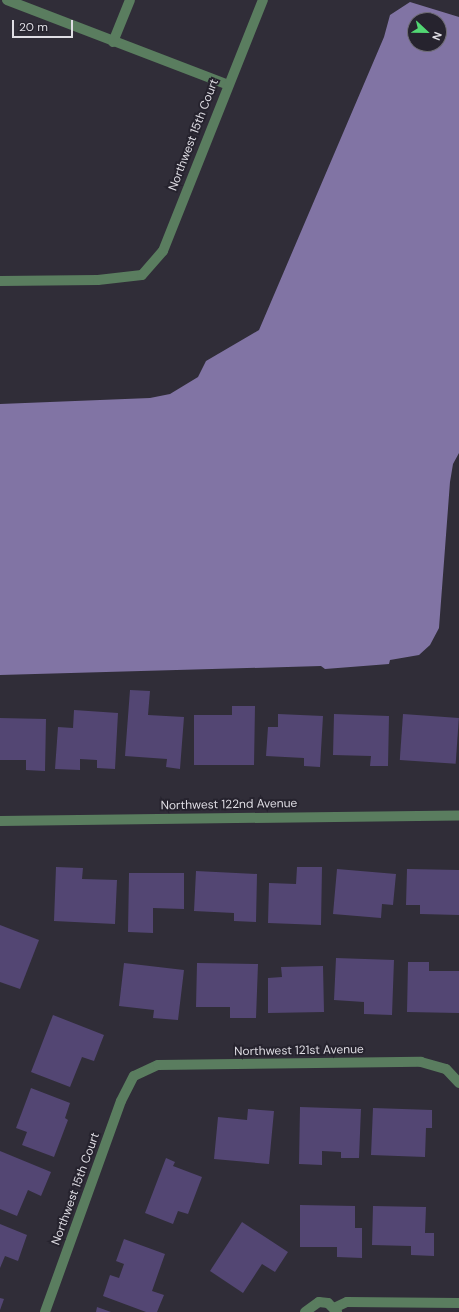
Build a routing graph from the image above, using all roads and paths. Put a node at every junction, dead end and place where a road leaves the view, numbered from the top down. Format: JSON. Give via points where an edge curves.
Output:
{"nodes":[{"id":1,"x":130,"y":0,"type":"edge"},
{"id":2,"x":263,"y":0,"type":"edge"},
{"id":3,"x":12,"y":1,"type":"edge"},
{"id":4,"x":113,"y":42,"type":"junction"},
{"id":5,"x":228,"y":85,"type":"junction"},
{"id":6,"x":0,"y":281,"type":"edge"},
{"id":7,"x":459,"y":815,"type":"edge"},
{"id":8,"x":0,"y":821,"type":"edge"},
{"id":9,"x":134,"y":1076,"type":"joint"},
{"id":10,"x":459,"y":1083,"type":"edge"},
{"id":11,"x":459,"y":1304,"type":"edge"},
{"id":12,"x":336,"y":1310,"type":"edge"},
{"id":13,"x":45,"y":1312,"type":"edge"},
{"id":14,"x":305,"y":1312,"type":"edge"}],
"edges":[{"from":1,"to":4,"type":"street"},
{"from":2,"to":5,"type":"street","name":"Northwest 15th Court"},
{"from":3,"to":4,"type":"street"},
{"from":4,"to":5,"type":"street"},
{"from":5,"to":6,"type":"street","name":"Northwest 15th Court","via":[[163,250],[142,275],[98,280]]},
{"from":7,"to":8,"type":"street","name":"Northwest 122nd Avenue"},
{"from":9,"to":10,"type":"street","name":"Northwest 121st Avenue","via":[[158,1065],[421,1062],[446,1069]]},
{"from":9,"to":13,"type":"street","name":"Northwest 15th Court","via":[[121,1101]]},
{"from":11,"to":12,"type":"street","via":[[347,1302]]},
{"from":12,"to":14,"type":"street","via":[[319,1302]]}]}
